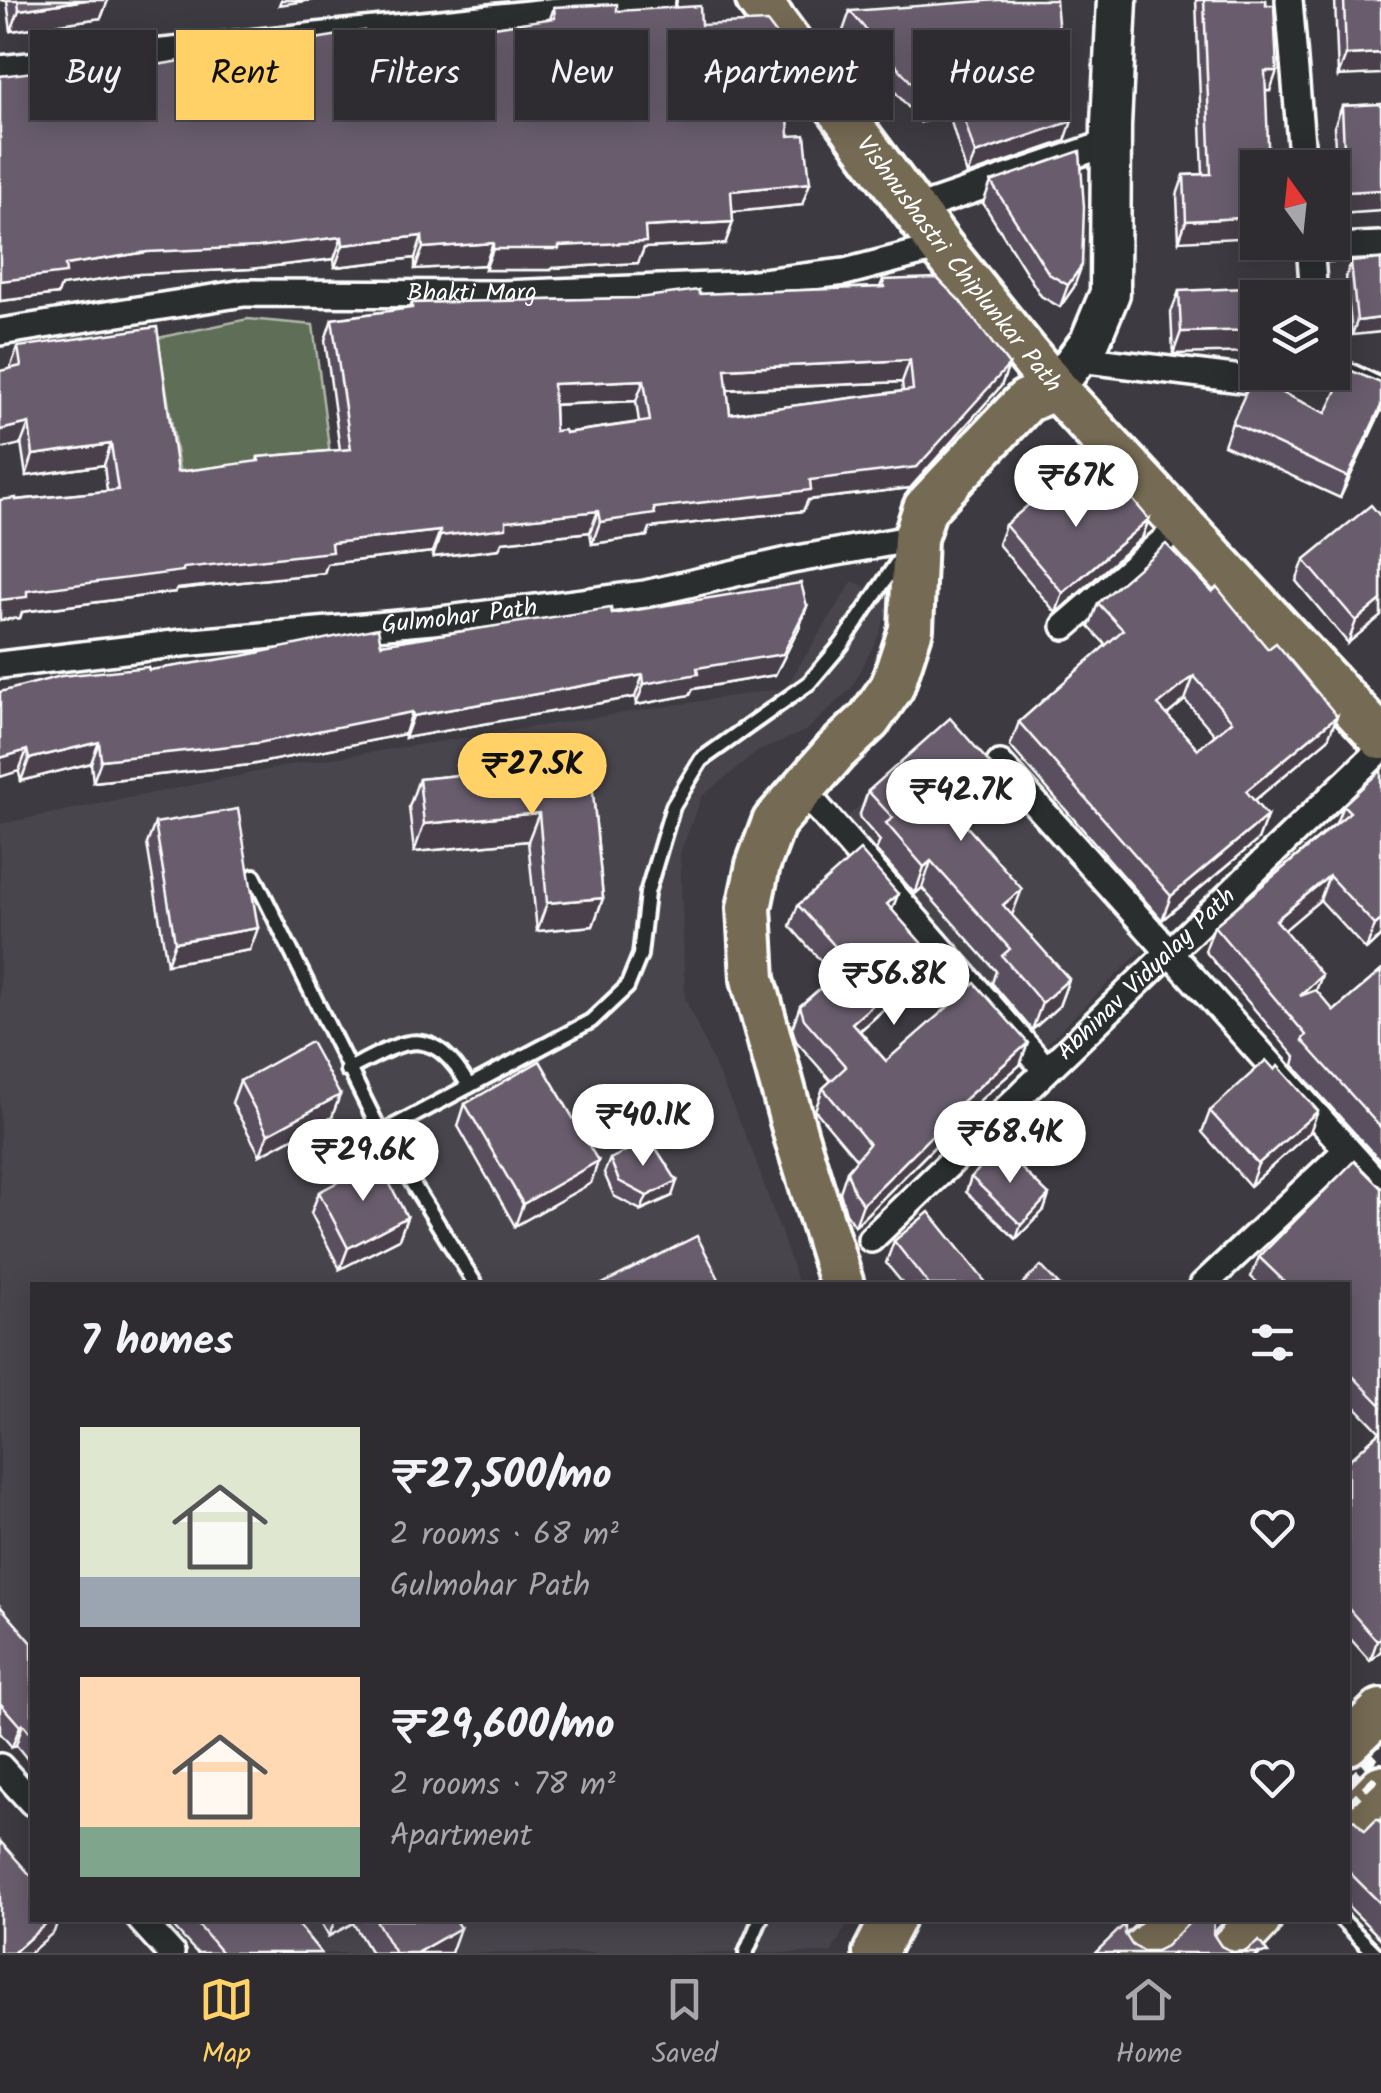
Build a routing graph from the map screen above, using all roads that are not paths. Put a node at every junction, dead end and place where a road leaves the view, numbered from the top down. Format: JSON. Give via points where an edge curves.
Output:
{"nodes":[{"id":1,"x":662,"y":0,"type":"edge"},
{"id":2,"x":758,"y":0,"type":"edge"},
{"id":3,"x":1117,"y":0,"type":"edge"},
{"id":4,"x":1289,"y":0,"type":"edge"},
{"id":5,"x":0,"y":69,"type":"edge"},
{"id":6,"x":1112,"y":142,"type":"junction"},
{"id":7,"x":1302,"y":150,"type":"edge"},
{"id":8,"x":914,"y":210,"type":"junction"},
{"id":9,"x":1350,"y":245,"type":"edge"},
{"id":10,"x":1381,"y":245,"type":"edge"},
{"id":11,"x":942,"y":247,"type":"junction"},
{"id":12,"x":0,"y":332,"type":"edge"},
{"id":13,"x":1067,"y":373,"type":"junction"},
{"id":14,"x":1350,"y":377,"type":"edge"},
{"id":15,"x":1240,"y":380,"type":"edge"},
{"id":16,"x":1381,"y":392,"type":"edge"},
{"id":17,"x":1182,"y":525,"type":"junction"},
{"id":18,"x":915,"y":538,"type":"junction"},
{"id":19,"x":1065,"y":626,"type":"dead end"},
{"id":20,"x":0,"y":664,"type":"edge"},
{"id":21,"x":1381,"y":738,"type":"edge"},
{"id":22,"x":1381,"y":749,"type":"edge"},
{"id":23,"x":1000,"y":764,"type":"dead end"},
{"id":24,"x":802,"y":790,"type":"junction"},
{"id":25,"x":254,"y":876,"type":"edge"},
{"id":26,"x":1169,"y":952,"type":"junction"},
{"id":27,"x":347,"y":1070,"type":"junction"},
{"id":28,"x":1046,"y":1070,"type":"junction"},
{"id":29,"x":469,"y":1086,"type":"junction"},
{"id":30,"x":381,"y":1133,"type":"junction"},
{"id":31,"x":1346,"y":1150,"type":"junction"},
{"id":32,"x":1381,"y":1187,"type":"edge"},
{"id":33,"x":871,"y":1238,"type":"dead end"},
{"id":34,"x":474,"y":1282,"type":"edge"},
{"id":35,"x":841,"y":1282,"type":"edge"},
{"id":36,"x":1206,"y":1282,"type":"edge"},
{"id":37,"x":1381,"y":1711,"type":"edge"},
{"id":38,"x":1381,"y":1740,"type":"edge"},
{"id":39,"x":1350,"y":1741,"type":"edge"},
{"id":40,"x":0,"y":1767,"type":"edge"},
{"id":41,"x":30,"y":1800,"type":"edge"},
{"id":42,"x":1360,"y":1808,"type":"edge"},
{"id":43,"x":143,"y":1922,"type":"edge"},
{"id":44,"x":759,"y":1922,"type":"edge"},
{"id":45,"x":891,"y":1922,"type":"edge"},
{"id":46,"x":1174,"y":1922,"type":"edge"},
{"id":47,"x":1258,"y":1922,"type":"edge"},
{"id":48,"x":1344,"y":1922,"type":"edge"},
{"id":49,"x":171,"y":1953,"type":"edge"},
{"id":50,"x":746,"y":1953,"type":"edge"},
{"id":51,"x":876,"y":1953,"type":"edge"},
{"id":52,"x":1140,"y":1953,"type":"edge"},
{"id":53,"x":1228,"y":1953,"type":"edge"},
{"id":54,"x":1376,"y":1953,"type":"edge"}],
"edges":[{"from":1,"to":5,"type":"street"},
{"from":2,"to":8,"type":"main road","name":"Vishnushastri Chiplunkar Path"},
{"from":3,"to":6,"type":"street"},
{"from":4,"to":7,"type":"street"},
{"from":6,"to":8,"type":"street"},
{"from":6,"to":13,"type":"street","via":[[1110,292]]},
{"from":8,"to":11,"type":"main road","name":"Vishnushastri Chiplunkar Path"},
{"from":9,"to":10,"type":"street"},
{"from":11,"to":12,"type":"street","name":"Bhakti Marg","via":[[845,272],[738,285],[502,294],[244,293]]},
{"from":11,"to":13,"type":"main road","name":"Vishnushastri Chiplunkar Path"},
{"from":13,"to":15,"type":"street"},
{"from":13,"to":17,"type":"main road","name":"Vishnushastri Chiplunkar Path"},
{"from":13,"to":18,"type":"main road","via":[[1042,420],[942,524]]},
{"from":14,"to":16,"type":"street"},
{"from":17,"to":19,"type":"street"},
{"from":17,"to":21,"type":"main road","name":"Vishnushastri Chiplunkar Path"},
{"from":18,"to":20,"type":"street","name":"Gulmohar Path","via":[[645,594]]},
{"from":18,"to":24,"type":"main road","via":[[910,628],[892,687]]},
{"from":18,"to":29,"type":"lane","via":[[809,683],[701,760],[673,806],[646,893],[640,955],[628,988],[590,1021]]},
{"from":22,"to":26,"type":"street","name":"Abhinav Vidyalay Path"},
{"from":23,"to":26,"type":"street"},
{"from":24,"to":28,"type":"street"},
{"from":24,"to":35,"type":"main road","via":[[774,822],[758,865],[749,908],[754,979]]},
{"from":25,"to":27,"type":"lane"},
{"from":26,"to":28,"type":"street","name":"Abhinav Vidyalay Path"},
{"from":26,"to":31,"type":"street"},
{"from":27,"to":29,"type":"lane","via":[[402,1042],[418,1042],[444,1051]]},
{"from":27,"to":30,"type":"lane"},
{"from":28,"to":33,"type":"street","name":"Abhinav Vidyalay Path"},
{"from":29,"to":30,"type":"lane"},
{"from":30,"to":34,"type":"lane"},
{"from":31,"to":32,"type":"street"},
{"from":31,"to":36,"type":"street"},
{"from":37,"to":39,"type":"main road"},
{"from":38,"to":42,"type":"main road"},
{"from":40,"to":41,"type":"street"},
{"from":43,"to":49,"type":"street"},
{"from":44,"to":50,"type":"lane"},
{"from":45,"to":51,"type":"main road"},
{"from":46,"to":52,"type":"main road"},
{"from":47,"to":53,"type":"main road"},
{"from":48,"to":54,"type":"lane"}]}
